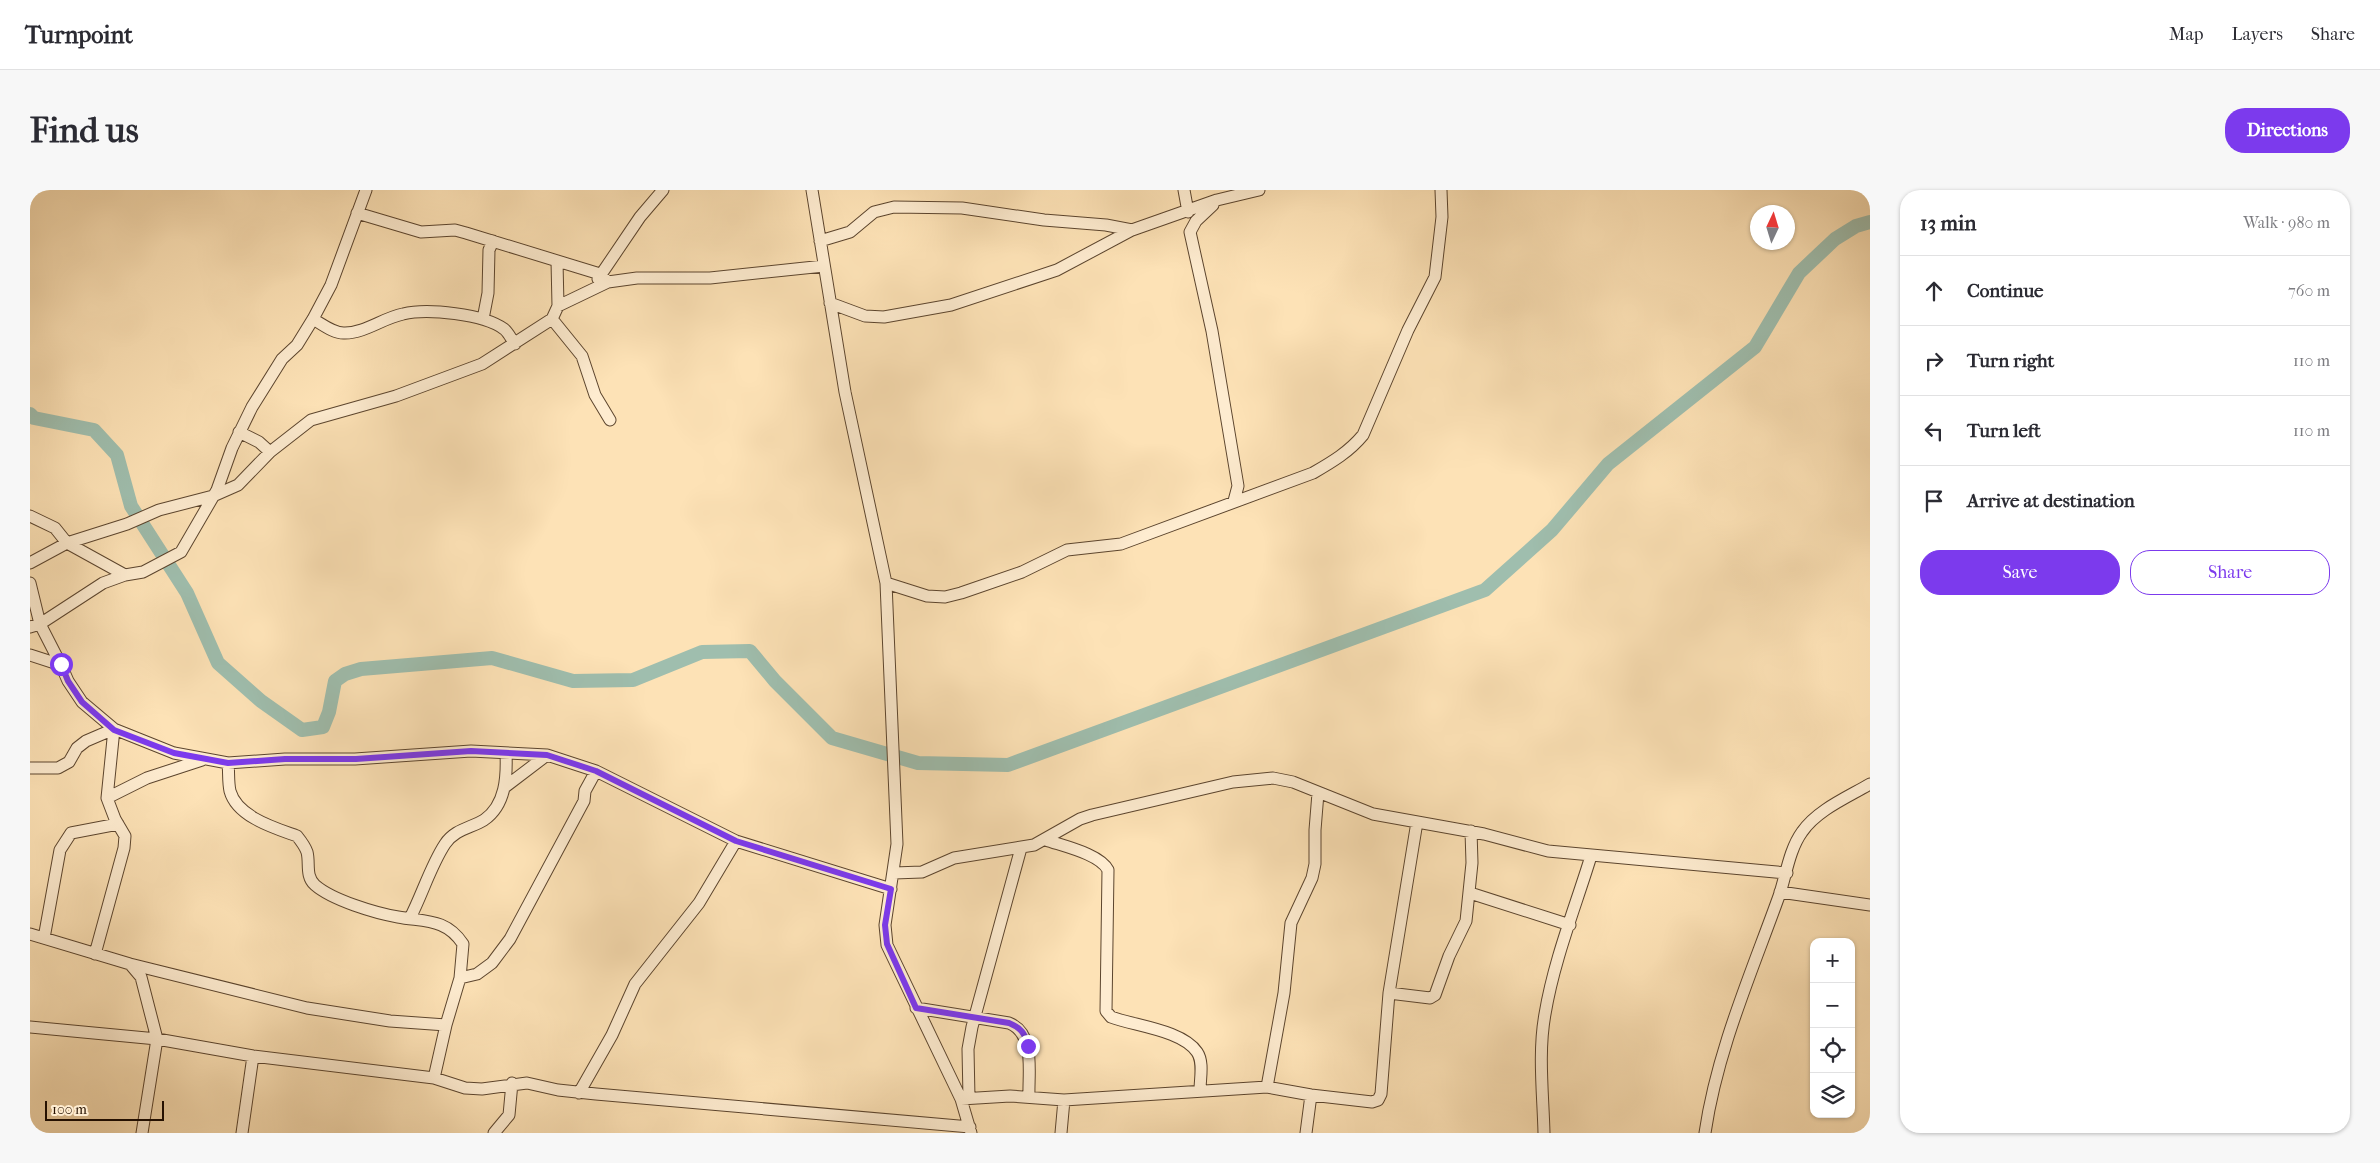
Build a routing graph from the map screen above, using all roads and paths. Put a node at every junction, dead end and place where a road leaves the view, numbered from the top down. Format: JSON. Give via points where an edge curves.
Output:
{"nodes":[{"id":1,"x":366,"y":190,"type":"edge"},
{"id":2,"x":663,"y":190,"type":"edge"},
{"id":3,"x":812,"y":190,"type":"edge"},
{"id":4,"x":1184,"y":190,"type":"edge"},
{"id":5,"x":1259,"y":190,"type":"edge"},
{"id":6,"x":1441,"y":190,"type":"edge"},
{"id":7,"x":1217,"y":200,"type":"junction"},
{"id":8,"x":1188,"y":212,"type":"junction"},
{"id":9,"x":357,"y":213,"type":"junction"},
{"id":10,"x":1132,"y":230,"type":"junction"},
{"id":11,"x":493,"y":241,"type":"junction"},
{"id":12,"x":820,"y":241,"type":"junction"},
{"id":13,"x":557,"y":261,"type":"junction"},
{"id":14,"x":824,"y":266,"type":"junction"},
{"id":15,"x":604,"y":278,"type":"junction"},
{"id":16,"x":830,"y":303,"type":"junction"},
{"id":17,"x":558,"y":306,"type":"junction"},
{"id":18,"x":314,"y":319,"type":"junction"},
{"id":19,"x":483,"y":319,"type":"junction"},
{"id":20,"x":552,"y":319,"type":"junction"},
{"id":21,"x":515,"y":344,"type":"junction"},
{"id":22,"x":610,"y":420,"type":"dead end"},
{"id":23,"x":240,"y":432,"type":"junction"},
{"id":24,"x":270,"y":452,"type":"junction"},
{"id":25,"x":213,"y":496,"type":"junction"},
{"id":26,"x":1234,"y":501,"type":"junction"},
{"id":27,"x":30,"y":516,"type":"edge"},
{"id":28,"x":68,"y":544,"type":"junction"},
{"id":29,"x":30,"y":563,"type":"edge"},
{"id":30,"x":125,"y":575,"type":"junction"},
{"id":31,"x":30,"y":583,"type":"edge"},
{"id":32,"x":886,"y":584,"type":"junction"},
{"id":33,"x":35,"y":626,"type":"edge"},
{"id":34,"x":30,"y":655,"type":"edge"},
{"id":35,"x":61,"y":664,"type":"junction"},
{"id":36,"x":114,"y":730,"type":"junction"},
{"id":37,"x":506,"y":753,"type":"junction"},
{"id":38,"x":547,"y":755,"type":"junction"},
{"id":39,"x":202,"y":760,"type":"junction"},
{"id":40,"x":228,"y":763,"type":"junction"},
{"id":41,"x":30,"y":768,"type":"edge"},
{"id":42,"x":596,"y":771,"type":"junction"},
{"id":43,"x":1870,"y":784,"type":"edge"},
{"id":44,"x":505,"y":787,"type":"junction"},
{"id":45,"x":1318,"y":793,"type":"junction"},
{"id":46,"x":107,"y":798,"type":"junction"},
{"id":47,"x":1417,"y":822,"type":"junction"},
{"id":48,"x":118,"y":824,"type":"junction"},
{"id":49,"x":1471,"y":831,"type":"junction"},
{"id":50,"x":1046,"y":840,"type":"junction"},
{"id":51,"x":736,"y":841,"type":"junction"},
{"id":52,"x":1021,"y":848,"type":"junction"},
{"id":53,"x":1592,"y":856,"type":"junction"},
{"id":54,"x":894,"y":873,"type":"junction"},
{"id":55,"x":1787,"y":873,"type":"junction"},
{"id":56,"x":891,"y":889,"type":"junction"},
{"id":57,"x":1780,"y":892,"type":"junction"},
{"id":58,"x":1470,"y":893,"type":"junction"},
{"id":59,"x":1870,"y":905,"type":"edge"},
{"id":60,"x":410,"y":918,"type":"junction"},
{"id":61,"x":1570,"y":925,"type":"junction"},
{"id":62,"x":30,"y":934,"type":"edge"},
{"id":63,"x":44,"y":938,"type":"junction"},
{"id":64,"x":95,"y":954,"type":"junction"},
{"id":65,"x":130,"y":964,"type":"junction"},
{"id":66,"x":460,"y":978,"type":"junction"},
{"id":67,"x":1389,"y":993,"type":"junction"},
{"id":68,"x":916,"y":1008,"type":"junction"},
{"id":69,"x":974,"y":1017,"type":"junction"},
{"id":70,"x":446,"y":1025,"type":"junction"},
{"id":71,"x":30,"y":1027,"type":"edge"},
{"id":72,"x":157,"y":1039,"type":"junction"},
{"id":73,"x":253,"y":1056,"type":"junction"},
{"id":74,"x":434,"y":1078,"type":"junction"},
{"id":75,"x":512,"y":1083,"type":"junction"},
{"id":76,"x":1267,"y":1087,"type":"junction"},
{"id":77,"x":1200,"y":1090,"type":"junction"},
{"id":78,"x":579,"y":1093,"type":"junction"},
{"id":79,"x":1311,"y":1095,"type":"junction"},
{"id":80,"x":1028,"y":1097,"type":"junction"},
{"id":81,"x":965,"y":1098,"type":"junction"},
{"id":82,"x":1064,"y":1100,"type":"junction"},
{"id":83,"x":970,"y":1130,"type":"edge"},
{"id":84,"x":142,"y":1133,"type":"edge"},
{"id":85,"x":242,"y":1133,"type":"edge"},
{"id":86,"x":494,"y":1133,"type":"edge"},
{"id":87,"x":1061,"y":1133,"type":"edge"},
{"id":88,"x":1306,"y":1133,"type":"edge"},
{"id":89,"x":1544,"y":1133,"type":"edge"},
{"id":90,"x":1705,"y":1133,"type":"edge"}],
"edges":[{"from":1,"to":9,"type":"street"},
{"from":2,"to":15,"type":"street","via":[[640,217]]},
{"from":3,"to":12,"type":"street"},
{"from":4,"to":8,"type":"street"},
{"from":5,"to":7,"type":"street"},
{"from":6,"to":26,"type":"street","via":[[1441,233],[1435,276],[1363,435],[1353,447],[1313,473]]},
{"from":7,"to":8,"type":"street"},
{"from":7,"to":26,"type":"street","via":[[1196,221],[1190,232],[1212,331],[1238,486]]},
{"from":8,"to":10,"type":"street"},
{"from":9,"to":11,"type":"street","via":[[421,232],[455,230]]},
{"from":9,"to":18,"type":"street"},
{"from":10,"to":12,"type":"street","via":[[962,208],[894,207],[874,212],[850,232]]},
{"from":10,"to":16,"type":"street","via":[[1057,270],[951,305],[884,317],[865,316]]},
{"from":11,"to":13,"type":"street"},
{"from":11,"to":19,"type":"street","via":[[489,250],[488,293]]},
{"from":12,"to":14,"type":"street"},
{"from":13,"to":15,"type":"street"},
{"from":13,"to":17,"type":"street"},
{"from":14,"to":15,"type":"street","via":[[710,278]]},
{"from":14,"to":16,"type":"street"},
{"from":15,"to":17,"type":"street","via":[[592,291]]},
{"from":16,"to":32,"type":"street","via":[[845,392]]},
{"from":17,"to":20,"type":"street"},
{"from":18,"to":19,"type":"street","via":[[343,334],[405,313],[453,314]]},
{"from":18,"to":23,"type":"street","via":[[297,345],[282,359]]},
{"from":19,"to":21,"type":"street","via":[[502,328]]},
{"from":20,"to":21,"type":"street"},
{"from":20,"to":22,"type":"street","via":[[582,356],[595,395]]},
{"from":21,"to":24,"type":"street","via":[[454,376],[311,420]]},
{"from":23,"to":24,"type":"street"},
{"from":23,"to":25,"type":"street"},
{"from":24,"to":25,"type":"street","via":[[238,485]]},
{"from":25,"to":28,"type":"street","via":[[159,510]]},
{"from":25,"to":30,"type":"street","via":[[181,552],[143,572]]},
{"from":26,"to":32,"type":"street","via":[[1120,544],[1067,550],[1022,572],[945,597],[927,596]]},
{"from":27,"to":28,"type":"street","via":[[55,528]]},
{"from":28,"to":29,"type":"street"},
{"from":28,"to":30,"type":"street"},
{"from":30,"to":33,"type":"street","via":[[103,583]]},
{"from":31,"to":33,"type":"street"},
{"from":32,"to":54,"type":"street","via":[[897,844]]},
{"from":33,"to":35,"type":"street"},
{"from":34,"to":35,"type":"street"},
{"from":35,"to":36,"type":"street","via":[[82,702]]},
{"from":36,"to":39,"type":"street"},
{"from":36,"to":41,"type":"street","via":[[86,741],[77,748],[69,762],[58,768]]},
{"from":36,"to":46,"type":"street"},
{"from":37,"to":38,"type":"street"},
{"from":37,"to":40,"type":"street","via":[[471,751]]},
{"from":37,"to":44,"type":"street"},
{"from":38,"to":42,"type":"street"},
{"from":38,"to":44,"type":"street"},
{"from":39,"to":40,"type":"street"},
{"from":39,"to":46,"type":"street","via":[[147,778]]},
{"from":40,"to":60,"type":"street","via":[[229,790],[233,798],[247,813],[297,836],[307,854],[308,872],[313,884],[353,904]]},
{"from":42,"to":51,"type":"street"},
{"from":42,"to":66,"type":"street","via":[[585,791],[584,801],[510,939],[492,963],[477,974]]},
{"from":43,"to":55,"type":"street","via":[[1817,816],[1802,831]]},
{"from":44,"to":60,"type":"street","via":[[502,798],[485,819],[459,830],[445,843]]},
{"from":45,"to":47,"type":"street","via":[[1373,814]]},
{"from":45,"to":50,"type":"street","via":[[1293,782],[1273,778],[1233,782],[1092,815]]},
{"from":45,"to":76,"type":"street","via":[[1315,864],[1291,923],[1284,993]]},
{"from":46,"to":48,"type":"street"},
{"from":47,"to":49,"type":"street"},
{"from":47,"to":67,"type":"street"},
{"from":48,"to":63,"type":"street","via":[[72,833],[66,839],[60,850]]},
{"from":48,"to":64,"type":"street","via":[[125,836],[124,848]]},
{"from":49,"to":53,"type":"street","via":[[1548,850]]},
{"from":49,"to":58,"type":"street"},
{"from":50,"to":52,"type":"street"},
{"from":50,"to":77,"type":"street","via":[[1097,858],[1108,870],[1106,1011],[1111,1017],[1168,1034],[1189,1044],[1198,1053],[1201,1064]]},
{"from":51,"to":56,"type":"street"},
{"from":51,"to":78,"type":"street","via":[[699,903],[635,984],[612,1036]]},
{"from":52,"to":54,"type":"street","via":[[954,858],[922,872]]},
{"from":52,"to":69,"type":"street"},
{"from":53,"to":55,"type":"street"},
{"from":53,"to":61,"type":"street"},
{"from":54,"to":56,"type":"street"},
{"from":55,"to":57,"type":"street"},
{"from":56,"to":68,"type":"street","via":[[885,925],[887,944]]},
{"from":57,"to":59,"type":"street"},
{"from":57,"to":90,"type":"street","via":[[1723,1054],[1709,1104]]},
{"from":58,"to":61,"type":"street"},
{"from":58,"to":67,"type":"street","via":[[1466,921],[1435,995],[1430,998]]},
{"from":60,"to":66,"type":"street","via":[[434,923],[457,934],[463,944]]},
{"from":61,"to":89,"type":"street","via":[[1554,971],[1544,1015]]},
{"from":62,"to":63,"type":"street"},
{"from":63,"to":64,"type":"street"},
{"from":64,"to":65,"type":"street"},
{"from":65,"to":70,"type":"street","via":[[323,1011]]},
{"from":65,"to":72,"type":"street","via":[[141,977]]},
{"from":66,"to":70,"type":"street"},
{"from":67,"to":79,"type":"street","via":[[1378,1100]]},
{"from":68,"to":69,"type":"street"},
{"from":68,"to":81,"type":"street"},
{"from":69,"to":80,"type":"street","via":[[1009,1023],[1026,1035]]},
{"from":69,"to":81,"type":"street"},
{"from":70,"to":74,"type":"street"},
{"from":71,"to":72,"type":"street"},
{"from":72,"to":73,"type":"street"},
{"from":72,"to":84,"type":"street"},
{"from":73,"to":74,"type":"street"},
{"from":73,"to":85,"type":"street"},
{"from":74,"to":75,"type":"street","via":[[465,1088],[482,1089]]},
{"from":75,"to":78,"type":"street"},
{"from":75,"to":86,"type":"street","via":[[509,1115]]},
{"from":76,"to":77,"type":"street"},
{"from":76,"to":79,"type":"street"},
{"from":77,"to":82,"type":"street"},
{"from":78,"to":83,"type":"street"},
{"from":79,"to":88,"type":"street"},
{"from":80,"to":81,"type":"street"},
{"from":80,"to":82,"type":"street"},
{"from":81,"to":83,"type":"street"},
{"from":82,"to":87,"type":"street"}]}
